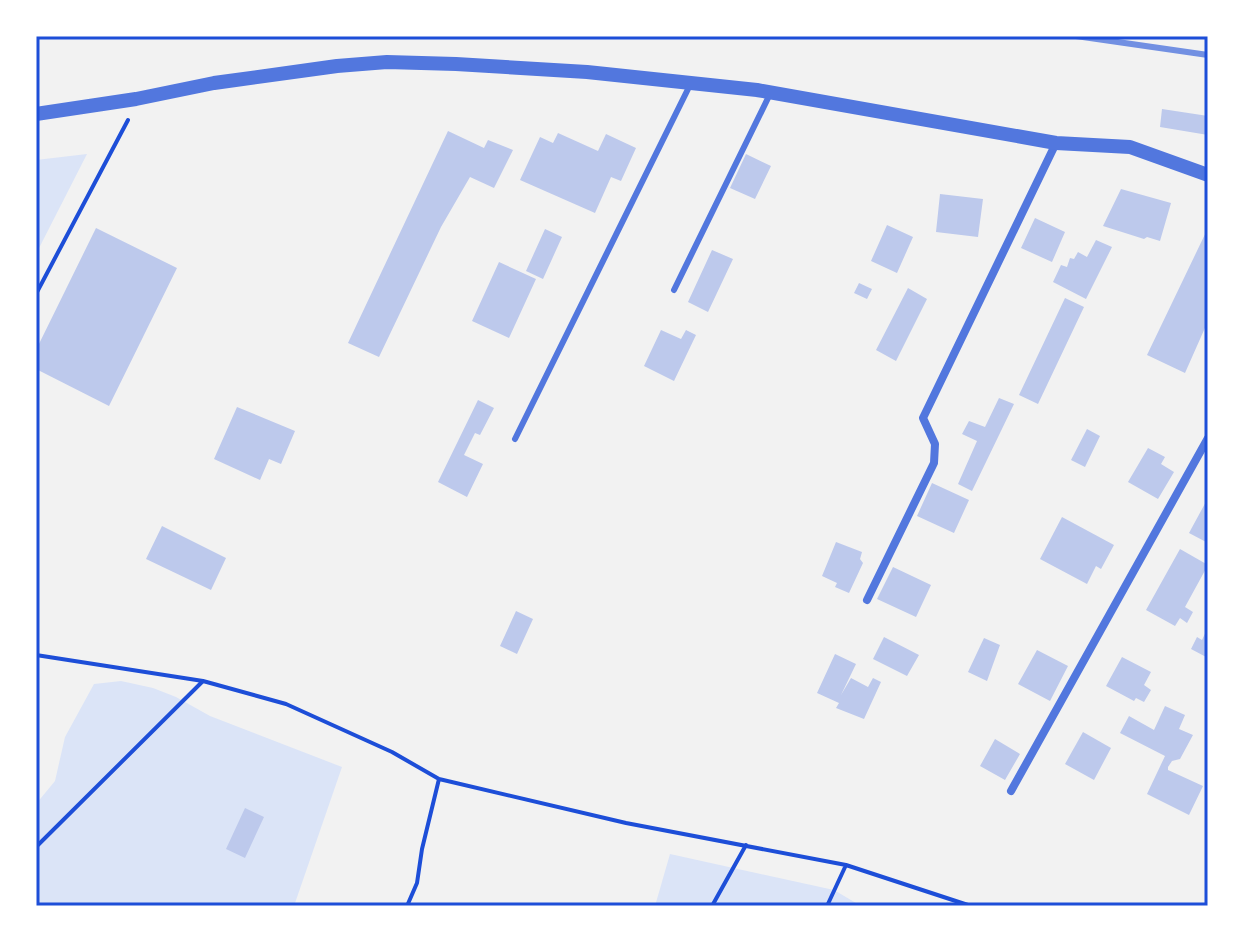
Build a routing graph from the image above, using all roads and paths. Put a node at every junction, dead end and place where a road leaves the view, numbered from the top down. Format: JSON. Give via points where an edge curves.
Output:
{"nodes":[{"id":1,"x":691,"y":83,"type":"junction"},
{"id":2,"x":771,"y":92,"type":"junction"},
{"id":3,"x":136,"y":99,"type":"junction"},
{"id":4,"x":36,"y":114,"type":"edge"},
{"id":5,"x":1056,"y":143,"type":"junction"},
{"id":6,"x":1208,"y":175,"type":"edge"},
{"id":7,"x":674,"y":290,"type":"dead end"},
{"id":8,"x":36,"y":294,"type":"edge"},
{"id":9,"x":1208,"y":438,"type":"edge"},
{"id":10,"x":515,"y":439,"type":"dead end"},
{"id":11,"x":867,"y":600,"type":"dead end"},
{"id":12,"x":36,"y":655,"type":"edge"},
{"id":13,"x":203,"y":681,"type":"junction"},
{"id":14,"x":439,"y":779,"type":"junction"},
{"id":15,"x":1011,"y":791,"type":"dead end"},
{"id":16,"x":746,"y":845,"type":"junction"},
{"id":17,"x":36,"y":847,"type":"edge"},
{"id":18,"x":846,"y":865,"type":"junction"},
{"id":19,"x":407,"y":906,"type":"edge"},
{"id":20,"x":712,"y":906,"type":"edge"},
{"id":21,"x":827,"y":906,"type":"edge"},
{"id":22,"x":971,"y":906,"type":"edge"}],
"edges":[{"from":1,"to":2,"type":"street"},
{"from":1,"to":3,"type":"street","via":[[387,62],[230,81]]},
{"from":1,"to":10,"type":"lane"},
{"from":2,"to":5,"type":"street"},
{"from":2,"to":7,"type":"lane"},
{"from":3,"to":4,"type":"street"},
{"from":3,"to":8,"type":"path"},
{"from":5,"to":6,"type":"street","via":[[1130,147]]},
{"from":5,"to":11,"type":"street","via":[[923,418],[935,444],[934,463]]},
{"from":9,"to":15,"type":"street"},
{"from":12,"to":13,"type":"path"},
{"from":13,"to":14,"type":"path","via":[[286,704]]},
{"from":13,"to":17,"type":"path"},
{"from":14,"to":16,"type":"path"},
{"from":14,"to":19,"type":"path","via":[[417,883]]},
{"from":16,"to":18,"type":"path"},
{"from":16,"to":20,"type":"path"},
{"from":18,"to":21,"type":"path"},
{"from":18,"to":22,"type":"path"}]}
